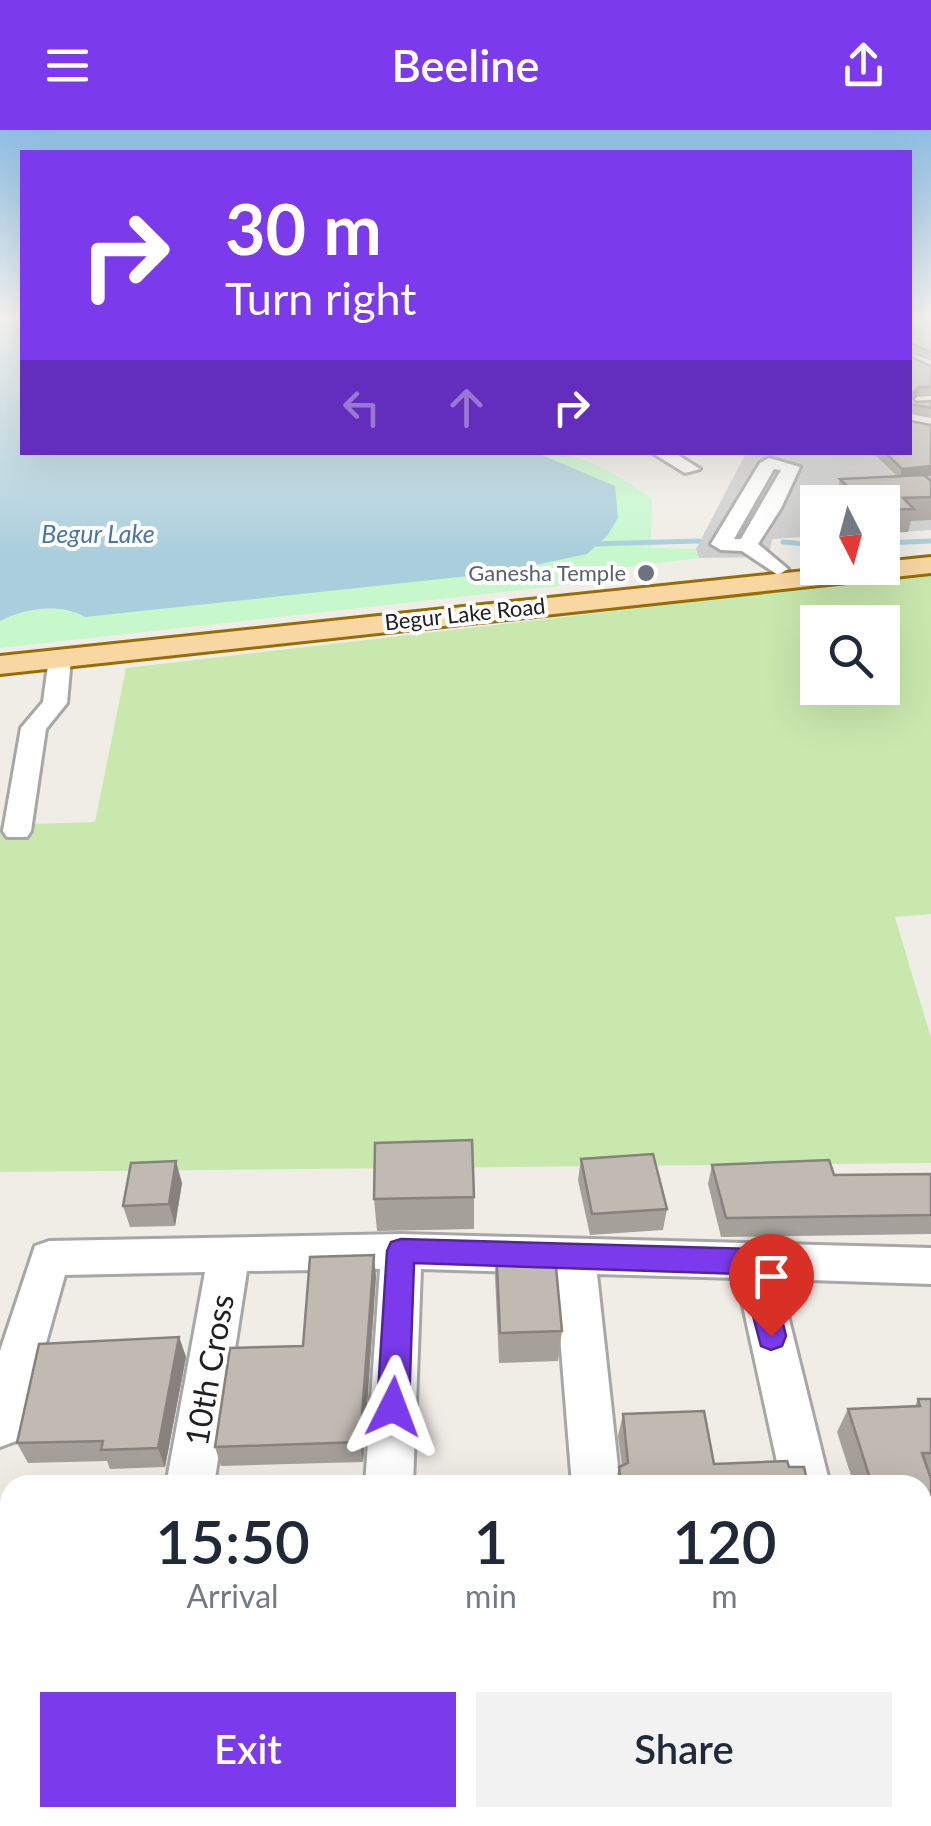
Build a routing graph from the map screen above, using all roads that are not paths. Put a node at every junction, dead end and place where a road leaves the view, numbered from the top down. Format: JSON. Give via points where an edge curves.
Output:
{"nodes":[{"id":1,"x":665,"y":455,"type":"edge"},
{"id":2,"x":691,"y":469,"type":"dead end"},
{"id":3,"x":747,"y":545,"type":"junction"},
{"id":4,"x":931,"y":555,"type":"edge"},
{"id":5,"x":900,"y":557,"type":"edge"},
{"id":6,"x":931,"y":565,"type":"edge"},
{"id":7,"x":800,"y":566,"type":"edge"},
{"id":8,"x":778,"y":569,"type":"junction"},
{"id":9,"x":731,"y":580,"type":"junction"},
{"id":10,"x":408,"y":615,"type":"junction"},
{"id":11,"x":0,"y":654,"type":"edge"},
{"id":12,"x":60,"y":658,"type":"junction"},
{"id":13,"x":0,"y":665,"type":"edge"},
{"id":14,"x":17,"y":830,"type":"dead end"},
{"id":15,"x":401,"y":1251,"type":"junction"},
{"id":16,"x":574,"y":1254,"type":"junction"},
{"id":17,"x":229,"y":1255,"type":"junction"},
{"id":18,"x":754,"y":1262,"type":"junction"},
{"id":19,"x":931,"y":1266,"type":"edge"},
{"id":20,"x":0,"y":1425,"type":"edge"},
{"id":21,"x":192,"y":1475,"type":"edge"},
{"id":22,"x":390,"y":1475,"type":"edge"},
{"id":23,"x":595,"y":1475,"type":"edge"},
{"id":24,"x":804,"y":1475,"type":"edge"}],
"edges":[{"from":1,"to":2,"type":"street"},
{"from":3,"to":3,"type":"street","via":[[721,544],[769,463],[790,465]]},
{"from":3,"to":8,"type":"street"},
{"from":4,"to":5,"type":"main road"},
{"from":6,"to":9,"type":"main road","name":"Begur Lake Road"},
{"from":7,"to":8,"type":"main road","name":"Begur Lake Road"},
{"from":8,"to":9,"type":"main road","name":"Begur Lake Road"},
{"from":9,"to":10,"type":"main road","name":"Begur Lake Road"},
{"from":10,"to":11,"type":"main road","name":"Begur Lake Road"},
{"from":10,"to":12,"type":"main road","name":"Begur Lake Road"},
{"from":12,"to":13,"type":"main road","name":"Begur Lake Road"},
{"from":12,"to":14,"type":"street","via":[[54,703],[34,728]]},
{"from":15,"to":16,"type":"street"},
{"from":15,"to":17,"type":"street"},
{"from":15,"to":22,"type":"street"},
{"from":16,"to":18,"type":"street"},
{"from":16,"to":23,"type":"street"},
{"from":17,"to":20,"type":"street","via":[[49,1258]]},
{"from":17,"to":21,"type":"street","name":"10th Cross"},
{"from":18,"to":19,"type":"street"},
{"from":18,"to":24,"type":"street"}]}
